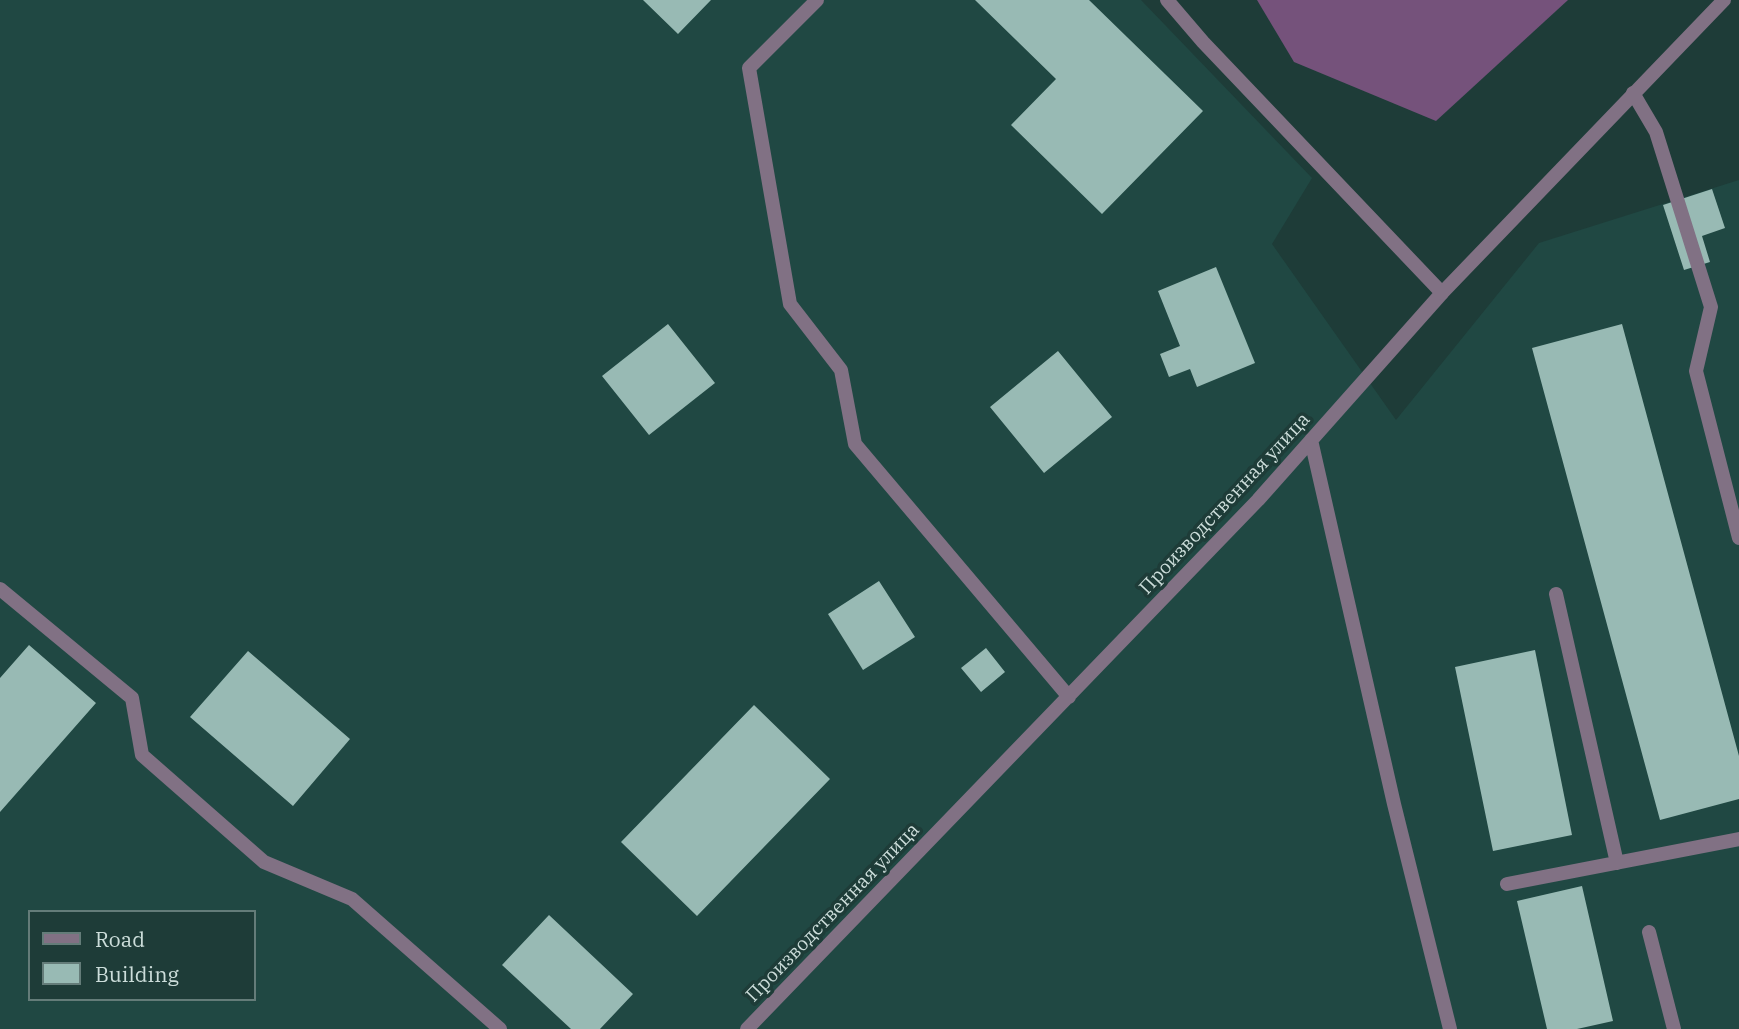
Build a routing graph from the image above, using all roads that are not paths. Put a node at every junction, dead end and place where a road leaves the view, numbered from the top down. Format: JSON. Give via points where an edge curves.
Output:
{"nodes":[{"id":1,"x":817,"y":0,"type":"edge"},
{"id":2,"x":1167,"y":0,"type":"edge"},
{"id":3,"x":1724,"y":0,"type":"edge"},
{"id":4,"x":1633,"y":93,"type":"junction"},
{"id":5,"x":1442,"y":293,"type":"junction"},
{"id":6,"x":1311,"y":440,"type":"junction"},
{"id":7,"x":1739,"y":538,"type":"edge"},
{"id":8,"x":0,"y":589,"type":"edge"},
{"id":9,"x":1556,"y":593,"type":"dead end"},
{"id":10,"x":1069,"y":697,"type":"junction"},
{"id":11,"x":1739,"y":839,"type":"edge"},
{"id":12,"x":1617,"y":863,"type":"junction"},
{"id":13,"x":1507,"y":884,"type":"dead end"},
{"id":14,"x":1649,"y":932,"type":"dead end"},
{"id":15,"x":500,"y":1029,"type":"edge"},
{"id":16,"x":747,"y":1029,"type":"edge"},
{"id":17,"x":1450,"y":1029,"type":"edge"},
{"id":18,"x":1674,"y":1029,"type":"edge"}],
"edges":[{"from":1,"to":10,"type":"street","via":[[749,68],[790,304],[842,370],[855,444]]},
{"from":2,"to":5,"type":"street"},
{"from":3,"to":4,"type":"street","name":"Производственная улица"},
{"from":4,"to":5,"type":"street","name":"Производственная улица"},
{"from":4,"to":7,"type":"street","via":[[1656,132],[1711,307],[1696,371]]},
{"from":5,"to":6,"type":"street","name":"Производственная улица"},
{"from":6,"to":10,"type":"street","name":"Производственная улица"},
{"from":6,"to":17,"type":"street"},
{"from":8,"to":15,"type":"street","via":[[132,698],[142,755],[264,862],[352,899]]},
{"from":9,"to":12,"type":"street"},
{"from":10,"to":16,"type":"street","name":"Производственная улица"},
{"from":11,"to":12,"type":"street"},
{"from":12,"to":13,"type":"street"},
{"from":14,"to":18,"type":"street"}]}
